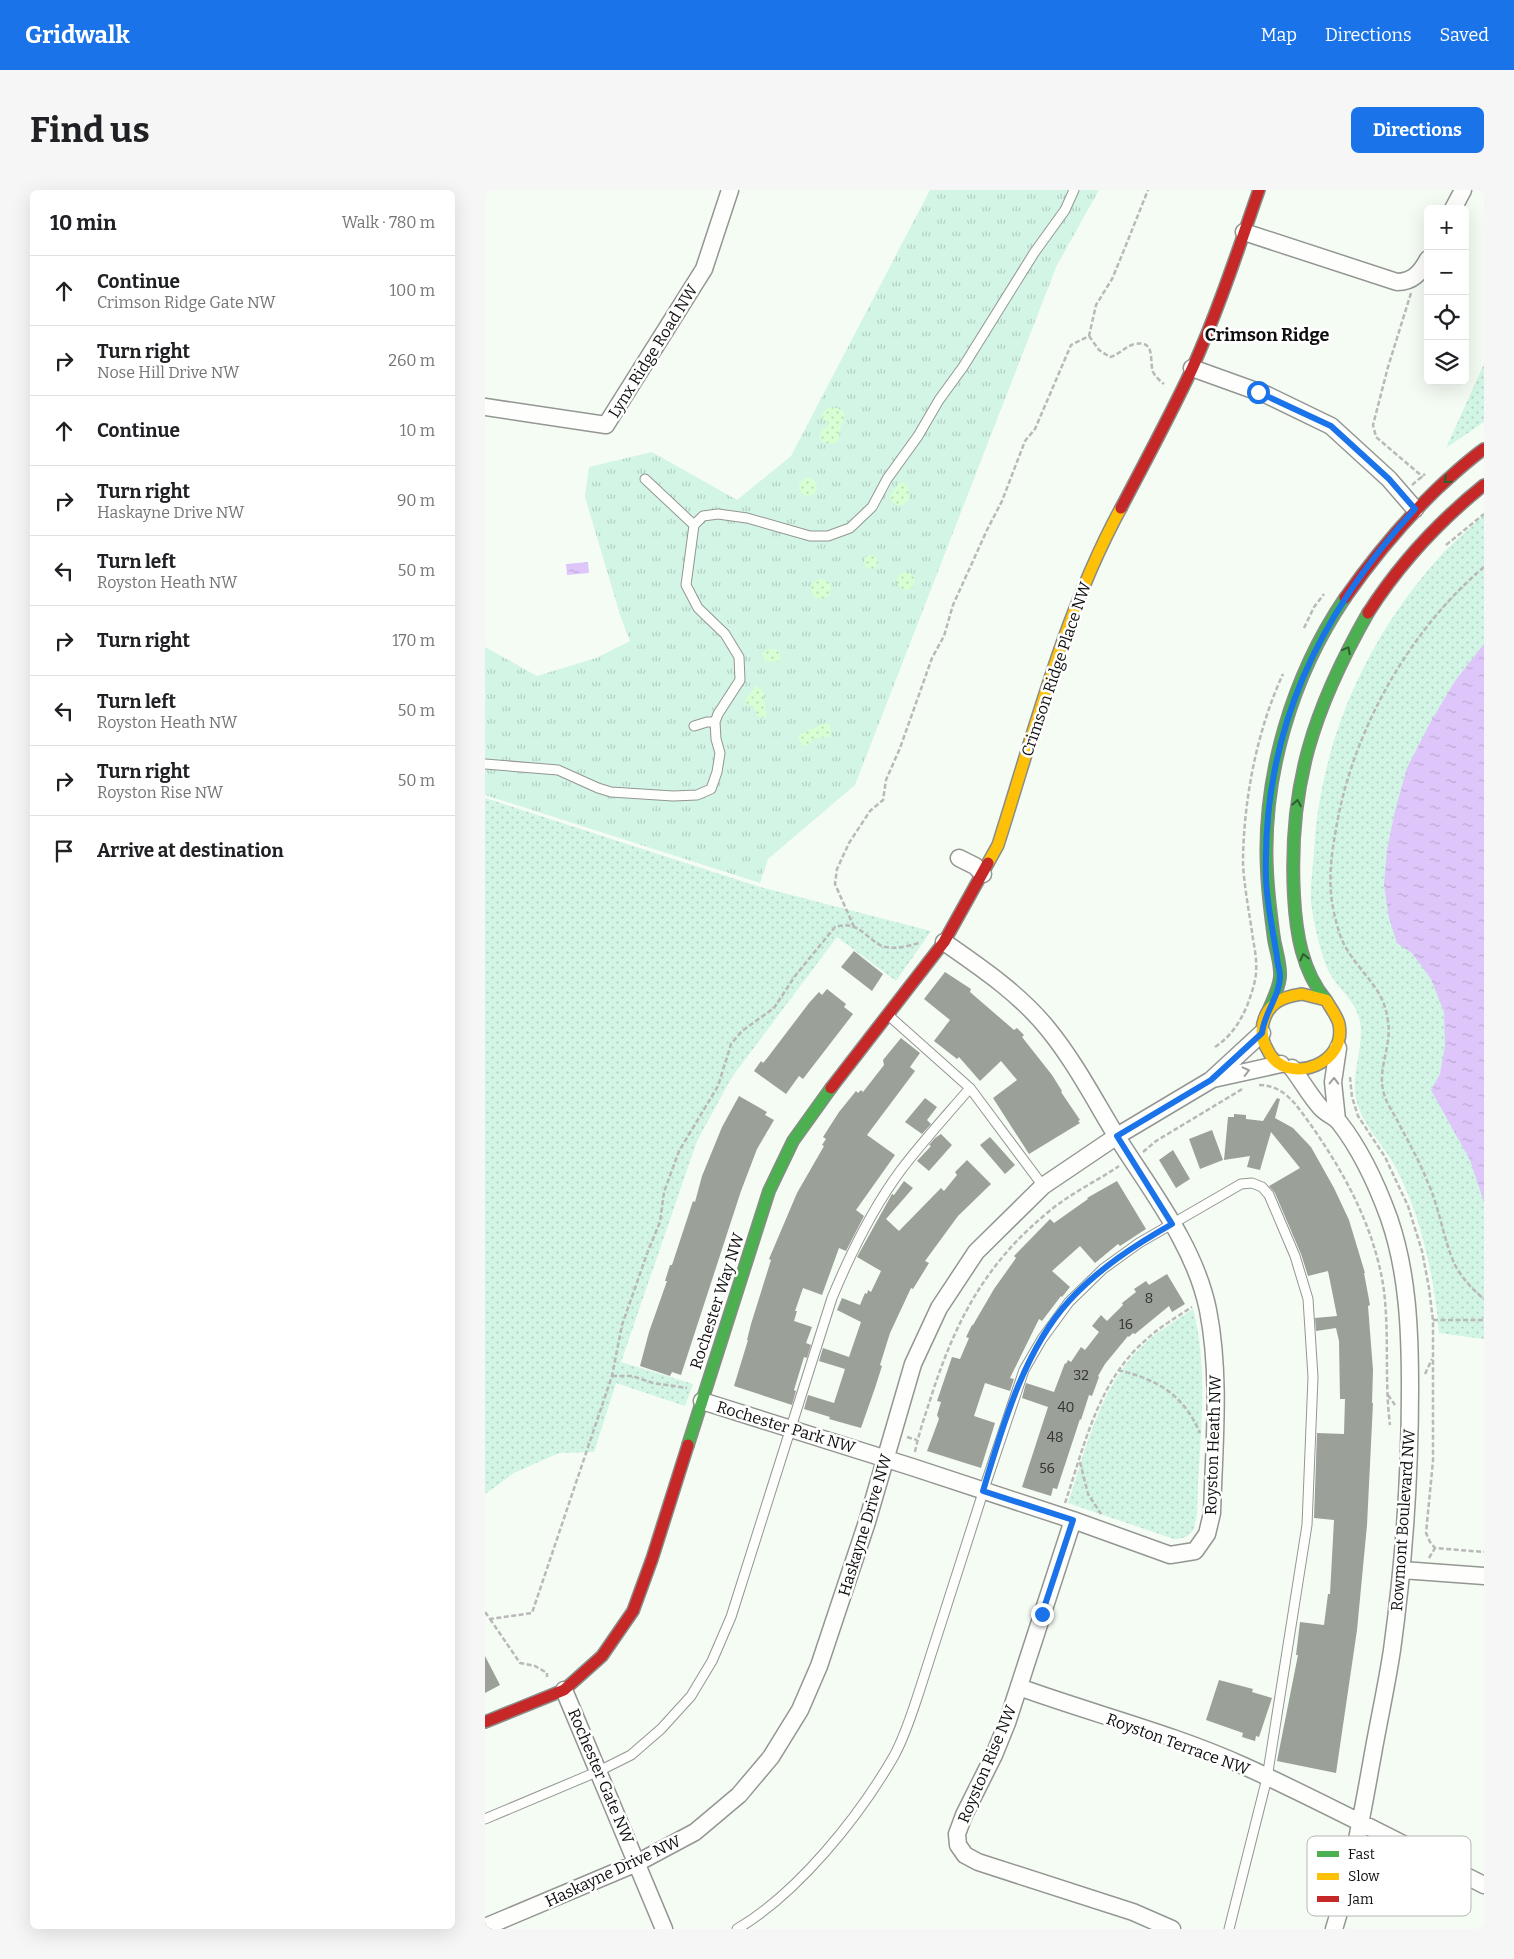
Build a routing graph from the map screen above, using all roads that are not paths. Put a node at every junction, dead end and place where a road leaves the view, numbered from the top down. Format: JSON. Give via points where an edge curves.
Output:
{"nodes":[{"id":1,"x":730,"y":190,"type":"edge"},
{"id":2,"x":1074,"y":190,"type":"edge"},
{"id":3,"x":1259,"y":190,"type":"edge"},
{"id":4,"x":1463,"y":190,"type":"edge"},
{"id":5,"x":1455,"y":205,"type":"edge"},
{"id":6,"x":1244,"y":232,"type":"junction"},
{"id":7,"x":1424,"y":266,"type":"edge"},
{"id":8,"x":1192,"y":368,"type":"junction"},
{"id":9,"x":485,"y":408,"type":"edge"},
{"id":10,"x":1484,"y":449,"type":"edge"},
{"id":11,"x":645,"y":479,"type":"dead end"},
{"id":12,"x":1484,"y":485,"type":"edge"},
{"id":13,"x":1425,"y":519,"type":"junction"},
{"id":14,"x":694,"y":524,"type":"junction"},
{"id":15,"x":715,"y":722,"type":"junction"},
{"id":16,"x":694,"y":726,"type":"dead end"},
{"id":17,"x":485,"y":764,"type":"edge"},
{"id":18,"x":959,"y":858,"type":"dead end"},
{"id":19,"x":983,"y":874,"type":"junction"},
{"id":20,"x":944,"y":942,"type":"junction"},
{"id":21,"x":1326,"y":1000,"type":"junction"},
{"id":22,"x":1269,"y":1009,"type":"junction"},
{"id":23,"x":888,"y":1015,"type":"junction"},
{"id":24,"x":1262,"y":1033,"type":"junction"},
{"id":25,"x":1339,"y":1042,"type":"junction"},
{"id":26,"x":1287,"y":1066,"type":"junction"},
{"id":27,"x":1211,"y":1080,"type":"junction"},
{"id":28,"x":970,"y":1088,"type":"junction"},
{"id":29,"x":1337,"y":1120,"type":"junction"},
{"id":30,"x":1117,"y":1136,"type":"junction"},
{"id":31,"x":1043,"y":1186,"type":"junction"},
{"id":32,"x":1172,"y":1224,"type":"junction"},
{"id":33,"x":698,"y":1395,"type":"junction"},
{"id":34,"x":791,"y":1429,"type":"junction"},
{"id":35,"x":886,"y":1458,"type":"junction"},
{"id":36,"x":983,"y":1491,"type":"junction"},
{"id":37,"x":1073,"y":1520,"type":"junction"},
{"id":38,"x":1402,"y":1570,"type":"junction"},
{"id":39,"x":1484,"y":1576,"type":"edge"},
{"id":40,"x":1019,"y":1687,"type":"junction"},
{"id":41,"x":565,"y":1690,"type":"junction"},
{"id":42,"x":485,"y":1722,"type":"edge"},
{"id":43,"x":599,"y":1771,"type":"junction"},
{"id":44,"x":1267,"y":1778,"type":"junction"},
{"id":45,"x":485,"y":1819,"type":"edge"},
{"id":46,"x":1360,"y":1823,"type":"junction"},
{"id":47,"x":1358,"y":1836,"type":"edge"},
{"id":48,"x":1386,"y":1836,"type":"edge"},
{"id":49,"x":637,"y":1863,"type":"junction"},
{"id":50,"x":1471,"y":1879,"type":"edge"},
{"id":51,"x":1484,"y":1886,"type":"edge"},
{"id":52,"x":1338,"y":1916,"type":"edge"},
{"id":53,"x":485,"y":1927,"type":"edge"},
{"id":54,"x":665,"y":1929,"type":"edge"},
{"id":55,"x":737,"y":1929,"type":"edge"},
{"id":56,"x":1172,"y":1929,"type":"edge"},
{"id":57,"x":1229,"y":1929,"type":"edge"},
{"id":58,"x":1334,"y":1929,"type":"edge"}],
"edges":[{"from":1,"to":9,"type":"street","name":"Lynx Ridge Road NW","via":[[704,269],[606,425]]},
{"from":2,"to":14,"type":"lane","via":[[1065,210],[887,479],[872,507],[850,528],[828,536],[810,536],[747,518],[718,514],[703,516]]},
{"from":3,"to":6,"type":"street","name":"Crimson Ridge Place NW"},
{"from":4,"to":5,"type":"street"},
{"from":6,"to":7,"type":"street","via":[[1391,281],[1402,282],[1412,278]]},
{"from":6,"to":8,"type":"street","name":"Crimson Ridge Place NW"},
{"from":8,"to":13,"type":"street","via":[[1274,398],[1331,426],[1389,479]]},
{"from":8,"to":19,"type":"street","name":"Crimson Ridge Place NW","via":[[1105,537],[1063,641],[998,845]]},
{"from":10,"to":13,"type":"street","one_way":true},
{"from":11,"to":14,"type":"lane"},
{"from":12,"to":13,"type":"street"},
{"from":21,"to":13,"type":"street","one_way":true,"via":[[1306,966],[1293,889],[1295,812],[1305,761],[1328,692],[1363,622]]},
{"from":13,"to":22,"type":"street","via":[[1381,548],[1347,595],[1311,659],[1281,740],[1267,816],[1268,901],[1280,976]]},
{"from":14,"to":15,"type":"lane","via":[[686,585],[698,608],[725,634],[739,657],[741,680]]},
{"from":15,"to":16,"type":"lane"},
{"from":15,"to":17,"type":"lane","via":[[720,753],[717,772],[711,789],[697,795],[611,792],[559,770]]},
{"from":18,"to":19,"type":"street"},
{"from":19,"to":20,"type":"street","name":"Crimson Ridge Place NW"},
{"from":20,"to":23,"type":"street","name":"Rochester Way NW"},
{"from":20,"to":30,"type":"street","name":"Royston Heath NW","via":[[1013,994],[1047,1028]]},
{"from":21,"to":22,"type":"street","via":[[1302,994],[1289,995]]},
{"from":21,"to":25,"type":"street","via":[[1339,1021]]},
{"from":22,"to":24,"type":"street","via":[[1263,1020]]},
{"from":23,"to":28,"type":"lane"},
{"from":23,"to":33,"type":"street","name":"Rochester Way NW","via":[[793,1140],[769,1191]]},
{"from":24,"to":26,"type":"street","via":[[1271,1056]]},
{"from":24,"to":27,"type":"street","name":"Haskayne Drive NW"},
{"from":25,"to":26,"type":"street","via":[[1333,1055],[1321,1065]]},
{"from":29,"to":25,"type":"street","name":"Rowmont Boulevard NW","one_way":true,"via":[[1333,1082]]},
{"from":27,"to":26,"type":"street","name":"Haskayne Drive NW","one_way":true},
{"from":26,"to":29,"type":"street","name":"Rowmont Boulevard NW","via":[[1323,1110]]},
{"from":27,"to":30,"type":"street","name":"Haskayne Drive NW"},
{"from":28,"to":31,"type":"lane"},
{"from":28,"to":34,"type":"lane","via":[[901,1170],[849,1256],[832,1298]]},
{"from":29,"to":38,"type":"street","name":"Rowmont Boulevard NW","via":[[1374,1181],[1389,1220],[1400,1260],[1408,1310],[1410,1433]]},
{"from":30,"to":31,"type":"street","name":"Haskayne Drive NW"},
{"from":30,"to":32,"type":"street","name":"Royston Heath NW"},
{"from":31,"to":35,"type":"street","name":"Haskayne Drive NW","via":[[975,1252],[939,1308],[913,1364]]},
{"from":32,"to":36,"type":"lane","via":[[1103,1269],[1069,1302],[1042,1339],[1024,1370]]},
{"from":32,"to":37,"type":"street","name":"Royston Heath NW","via":[[1198,1277],[1208,1309],[1216,1366],[1212,1513],[1207,1534],[1195,1551],[1171,1555]]},
{"from":32,"to":44,"type":"lane","via":[[1241,1184],[1252,1182],[1269,1195],[1295,1256],[1308,1299],[1313,1378],[1307,1525]]},
{"from":33,"to":34,"type":"street","name":"Rochester Park NW"},
{"from":33,"to":41,"type":"street","name":"Rochester Way NW","via":[[633,1611],[602,1656]]},
{"from":34,"to":35,"type":"street","name":"Rochester Park NW"},
{"from":34,"to":43,"type":"lane","via":[[731,1617],[713,1661],[691,1696],[661,1729],[631,1755]]},
{"from":35,"to":36,"type":"street","name":"Rochester Park NW"},
{"from":35,"to":49,"type":"street","name":"Haskayne Drive NW","via":[[819,1666],[800,1710],[771,1757],[739,1795],[695,1832]]},
{"from":36,"to":37,"type":"street","name":"Royston Heath NW"},
{"from":36,"to":55,"type":"lane","via":[[919,1692],[895,1755],[854,1818],[794,1883],[758,1916]]},
{"from":37,"to":40,"type":"street","name":"Royston Rise NW"},
{"from":38,"to":39,"type":"street"},
{"from":38,"to":46,"type":"street","name":"Rowmont Boulevard NW","via":[[1391,1652]]},
{"from":40,"to":44,"type":"street","name":"Royston Terrace NW","via":[[1161,1734]]},
{"from":40,"to":56,"type":"street","name":"Royston Rise NW","via":[[994,1755],[964,1815],[957,1834],[958,1845],[965,1855],[978,1862],[1133,1912]]},
{"from":41,"to":42,"type":"street"},
{"from":41,"to":43,"type":"street","name":"Rochester Gate NW"},
{"from":43,"to":45,"type":"lane"},
{"from":43,"to":49,"type":"street","name":"Rochester Gate NW"},
{"from":44,"to":46,"type":"street","name":"Royston Terrace NW"},
{"from":44,"to":57,"type":"lane"},
{"from":46,"to":47,"type":"street","name":"Rowmont Boulevard NW"},
{"from":46,"to":48,"type":"street","name":"Royston Terrace NW"},
{"from":49,"to":53,"type":"street","name":"Haskayne Drive NW"},
{"from":49,"to":54,"type":"street","name":"Rochester Gate NW"},
{"from":50,"to":51,"type":"street","name":"Royston Terrace NW"},
{"from":52,"to":58,"type":"street","name":"Rowmont Boulevard NW"}]}
